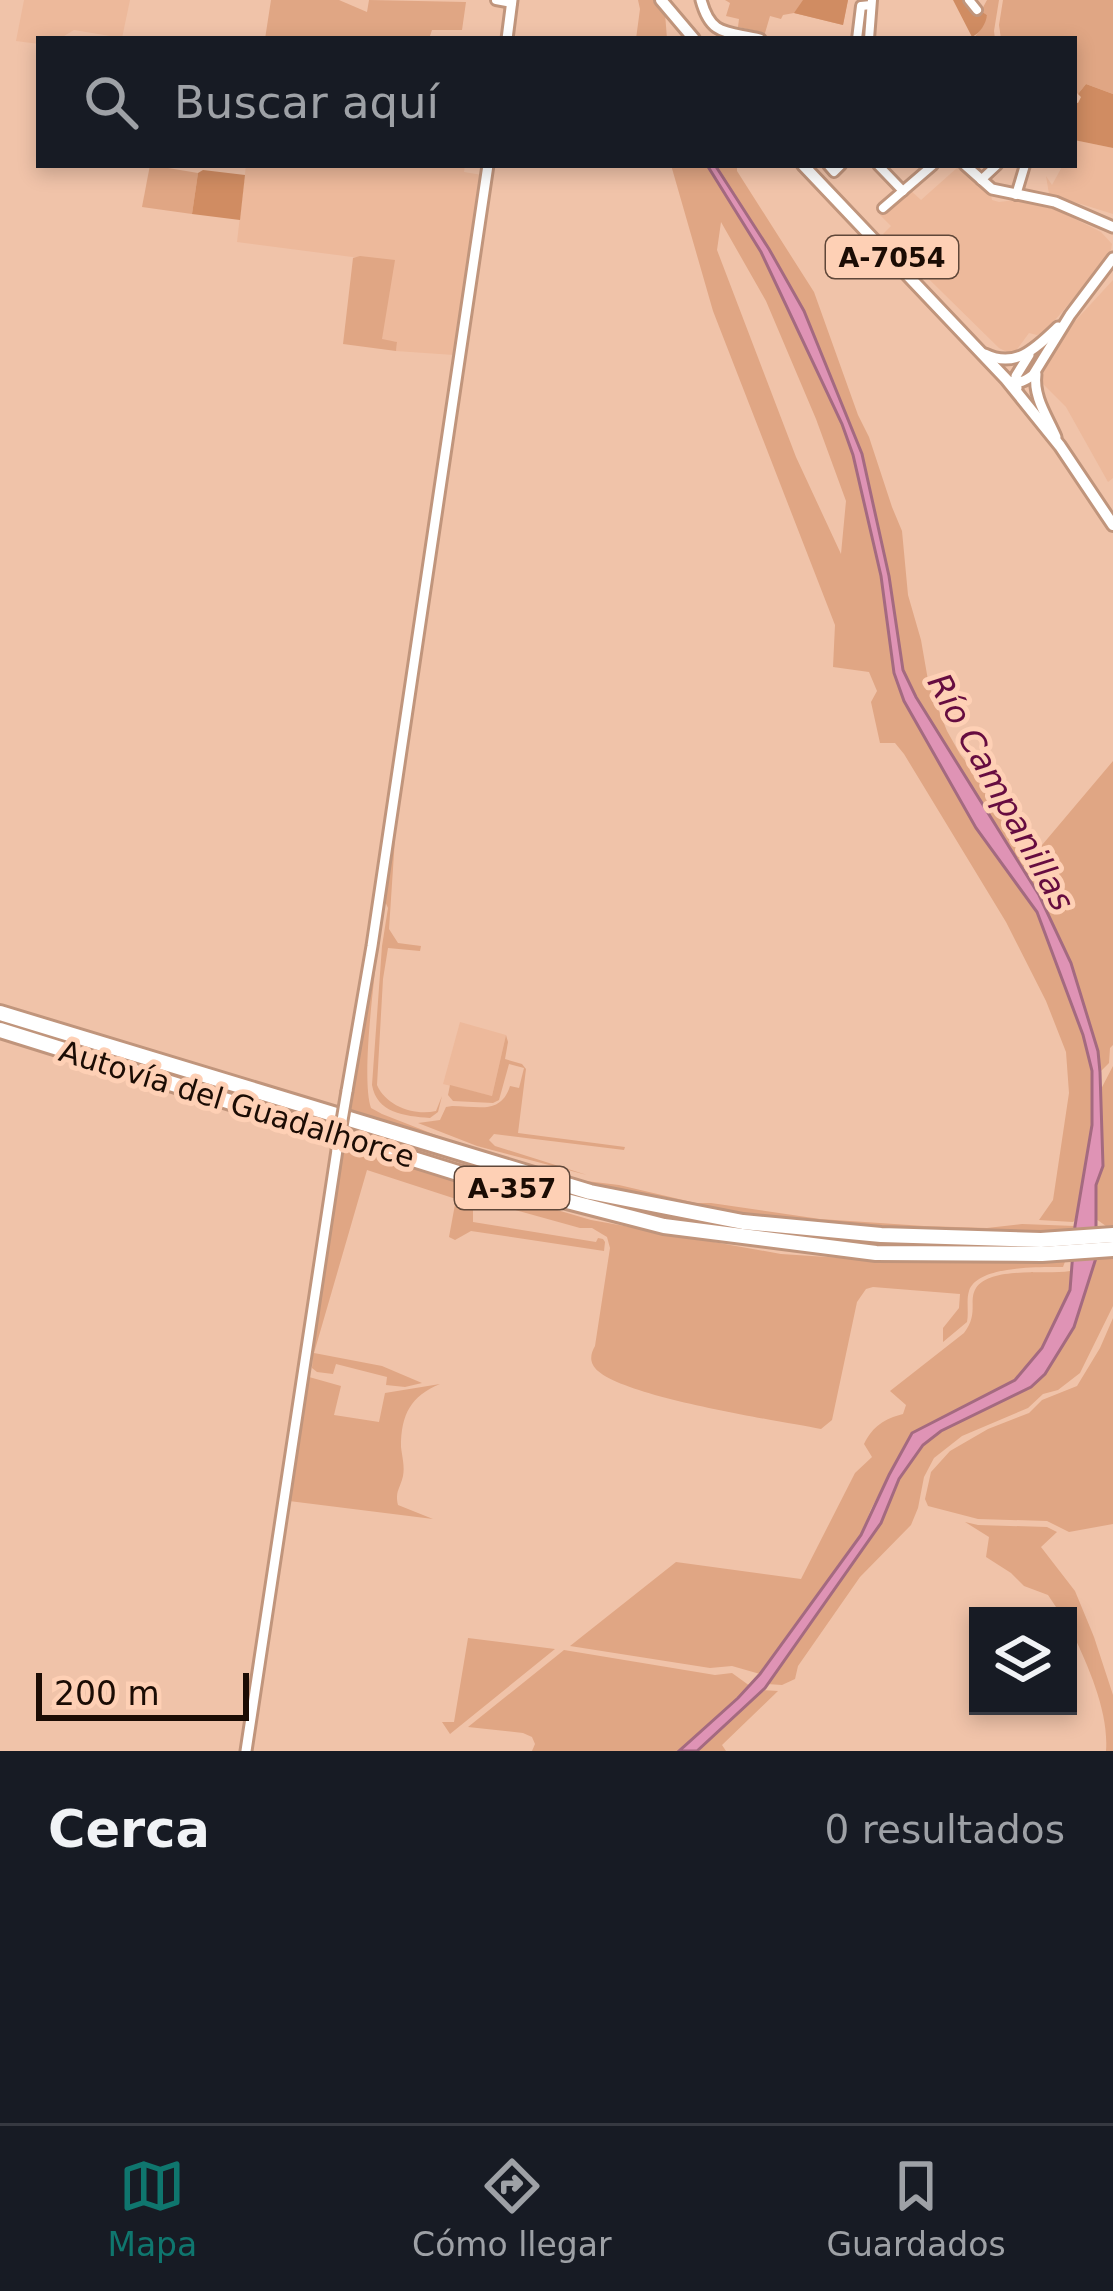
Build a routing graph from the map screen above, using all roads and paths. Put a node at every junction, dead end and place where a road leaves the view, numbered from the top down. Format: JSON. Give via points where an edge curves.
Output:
{"nodes":[{"id":1,"x":496,"y":0,"type":"edge"},
{"id":2,"x":661,"y":0,"type":"edge"},
{"id":3,"x":701,"y":0,"type":"edge"},
{"id":4,"x":969,"y":0,"type":"edge"},
{"id":5,"x":512,"y":1,"type":"edge"},
{"id":6,"x":871,"y":3,"type":"edge"},
{"id":7,"x":976,"y":10,"type":"dead end"},
{"id":8,"x":507,"y":36,"type":"edge"},
{"id":9,"x":691,"y":36,"type":"edge"},
{"id":10,"x":747,"y":36,"type":"edge"},
{"id":11,"x":857,"y":36,"type":"edge"},
{"id":12,"x":869,"y":36,"type":"edge"},
{"id":13,"x":488,"y":168,"type":"edge"},
{"id":14,"x":806,"y":168,"type":"edge"},
{"id":15,"x":881,"y":168,"type":"edge"},
{"id":16,"x":930,"y":168,"type":"edge"},
{"id":17,"x":968,"y":168,"type":"edge"},
{"id":18,"x":994,"y":168,"type":"edge"},
{"id":19,"x":1023,"y":168,"type":"edge"},
{"id":20,"x":980,"y":181,"type":"junction"},
{"id":21,"x":903,"y":191,"type":"junction"},
{"id":22,"x":1016,"y":195,"type":"junction"},
{"id":23,"x":883,"y":208,"type":"dead end"},
{"id":24,"x":1110,"y":228,"type":"edge"},
{"id":25,"x":1113,"y":258,"type":"edge"},
{"id":26,"x":1113,"y":273,"type":"edge"},
{"id":27,"x":1086,"y":295,"type":"junction"},
{"id":28,"x":1070,"y":315,"type":"junction"},
{"id":29,"x":1037,"y":346,"type":"junction"},
{"id":30,"x":979,"y":351,"type":"junction"},
{"id":31,"x":1036,"y":369,"type":"junction"},
{"id":32,"x":1013,"y":386,"type":"junction"},
{"id":33,"x":1060,"y":446,"type":"junction"},
{"id":34,"x":1113,"y":525,"type":"edge"},
{"id":35,"x":0,"y":1013,"type":"edge"},
{"id":36,"x":0,"y":1030,"type":"edge"},
{"id":37,"x":1113,"y":1235,"type":"edge"},
{"id":38,"x":1042,"y":1247,"type":"junction"},
{"id":39,"x":1113,"y":1249,"type":"edge"},
{"id":40,"x":246,"y":1751,"type":"edge"}],
"edges":[{"from":1,"to":5,"type":"street"},
{"from":2,"to":9,"type":"main road"},
{"from":3,"to":10,"type":"street","via":[[709,23]]},
{"from":4,"to":7,"type":"street"},
{"from":5,"to":8,"type":"street"},
{"from":6,"to":11,"type":"street","via":[[861,6]]},
{"from":6,"to":12,"type":"street"},
{"from":13,"to":40,"type":"street","bridge":true},
{"from":14,"to":30,"type":"main road","number":"A-7054"},
{"from":15,"to":21,"type":"street"},
{"from":16,"to":21,"type":"street"},
{"from":17,"to":20,"type":"street"},
{"from":18,"to":20,"type":"street"},
{"from":19,"to":22,"type":"street"},
{"from":20,"to":22,"type":"street"},
{"from":21,"to":23,"type":"street"},
{"from":22,"to":24,"type":"street"},
{"from":25,"to":27,"type":"street"},
{"from":26,"to":27,"type":"street"},
{"from":27,"to":28,"type":"street"},
{"from":28,"to":29,"type":"street"},
{"from":28,"to":31,"type":"street"},
{"from":29,"to":30,"type":"street","via":[[1012,360]]},
{"from":29,"to":32,"type":"street"},
{"from":30,"to":32,"type":"main road","number":"A-7054"},
{"from":31,"to":32,"type":"street"},
{"from":31,"to":33,"type":"street","number":"A-7054","via":[[1039,403]]},
{"from":32,"to":33,"type":"main road","number":"A-7054"},
{"from":33,"to":34,"type":"main road","number":"A-7054"},
{"from":35,"to":38,"type":"highway","name":"Autovía del Guadalhorce","number":"A-357","via":[[590,1192],[743,1222]]},
{"from":36,"to":38,"type":"highway","name":"Autovía del Guadalhorce","number":"A-357","via":[[458,1173],[664,1226],[876,1252]]},
{"from":37,"to":38,"type":"highway","name":"Autovía del Guadalhorce","number":"A-357"},
{"from":38,"to":39,"type":"highway","name":"Autovía del Guadalhorce","number":"A-357"}]}
